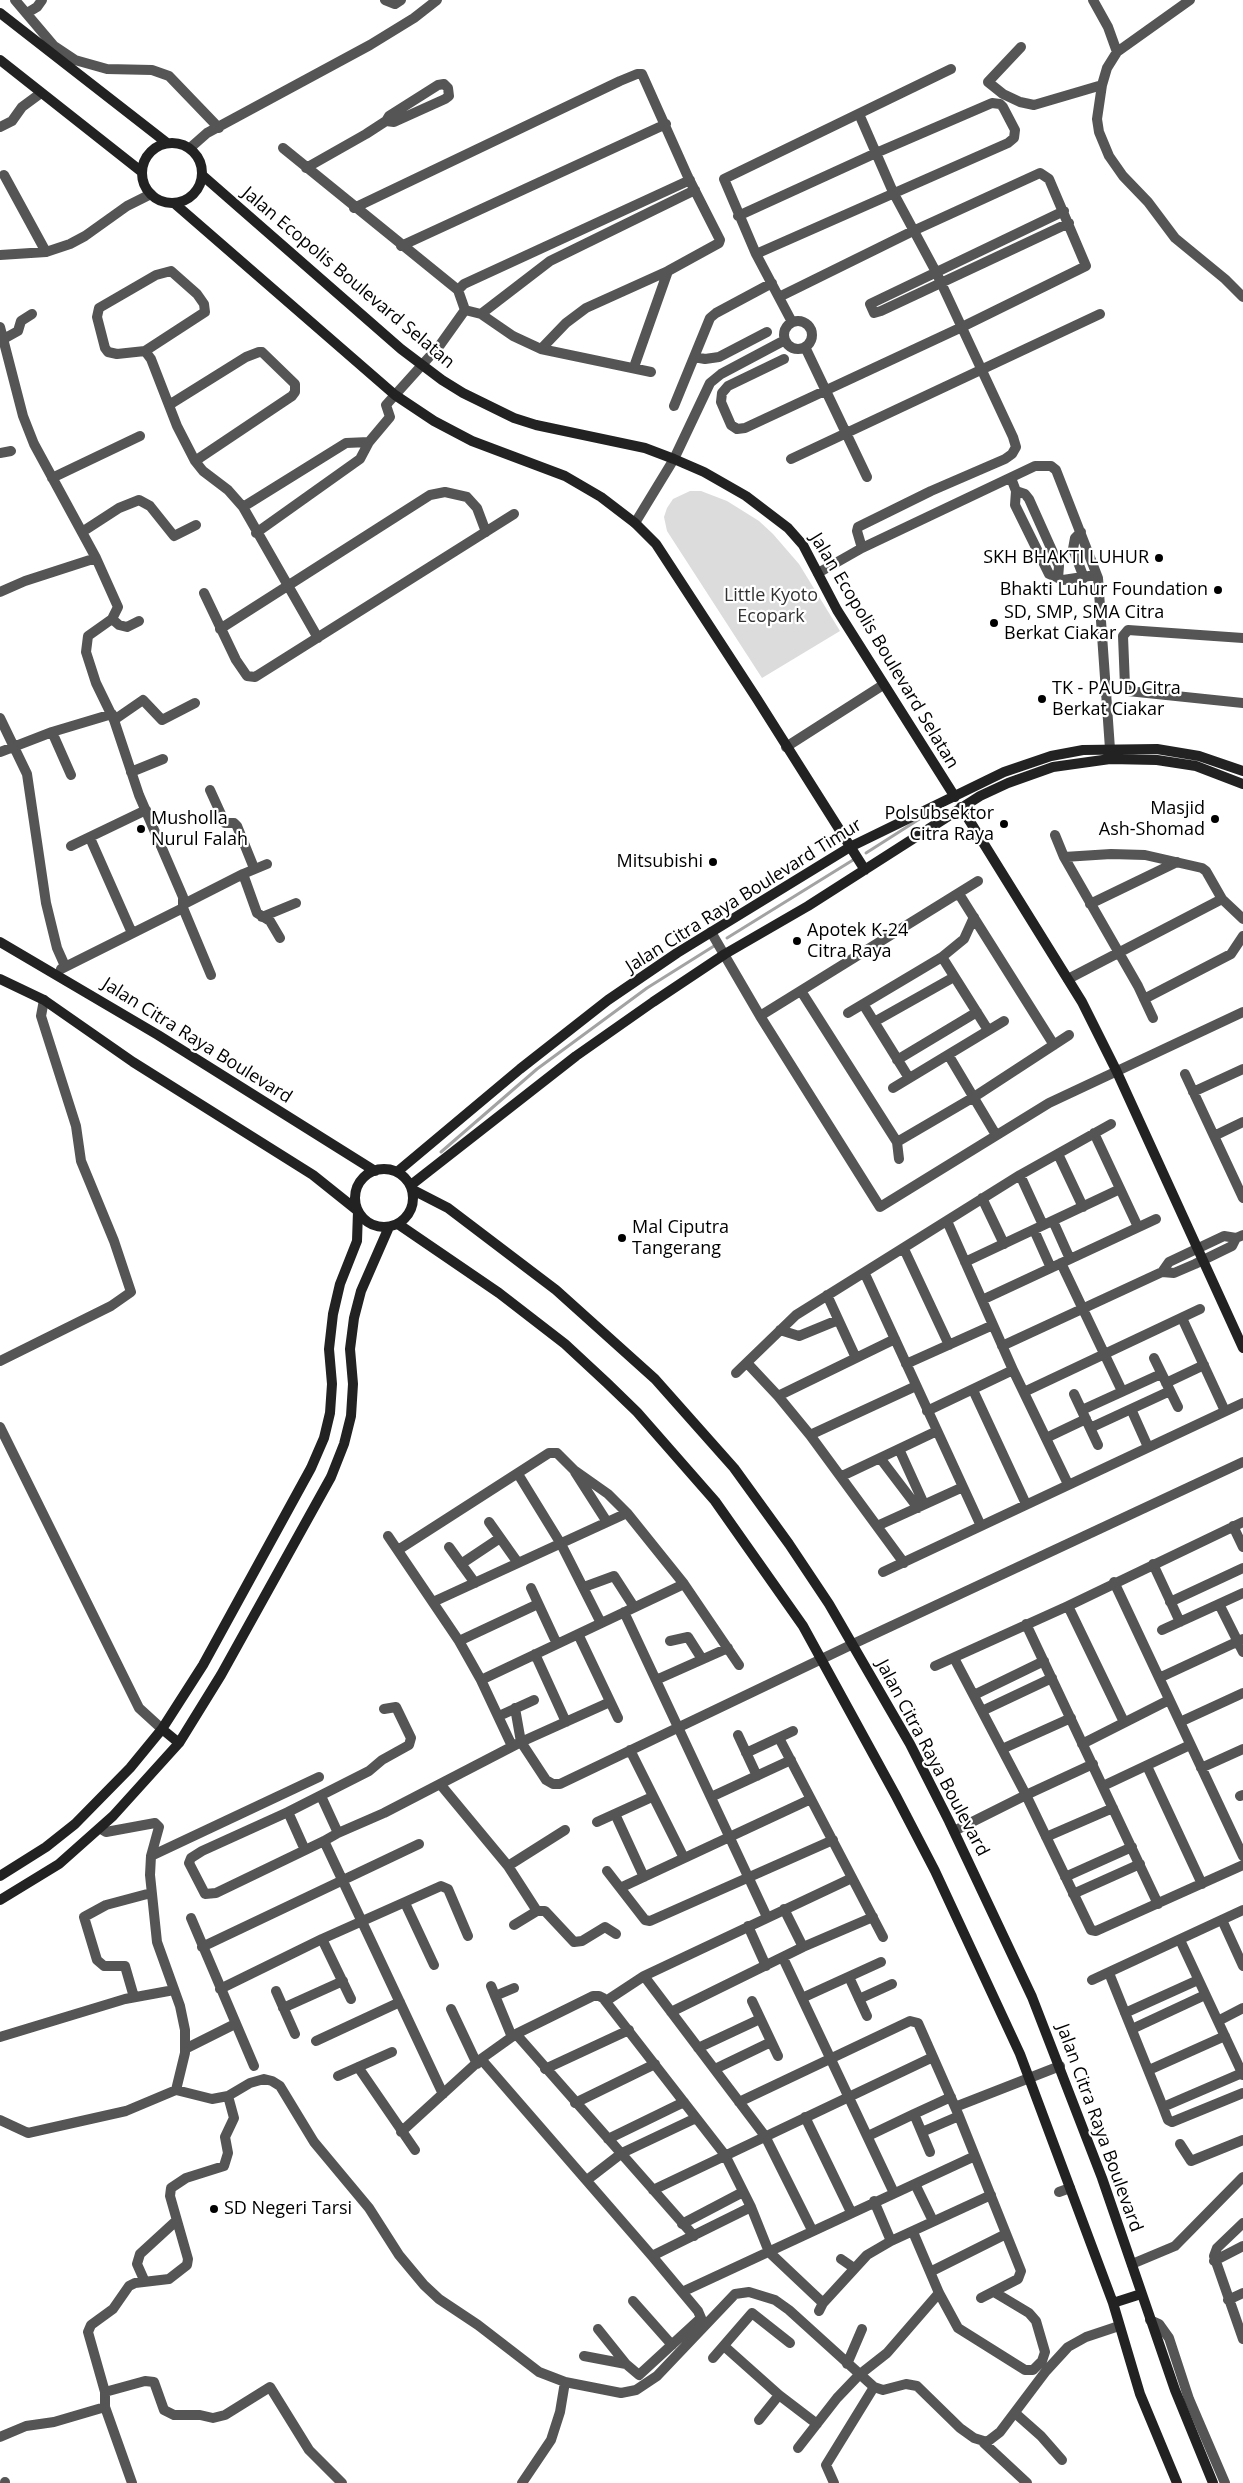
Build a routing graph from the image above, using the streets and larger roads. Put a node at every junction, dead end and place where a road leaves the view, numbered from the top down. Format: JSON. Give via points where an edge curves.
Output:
{"nodes":[{"id":1,"x":15,"y":0,"type":"edge"},
{"id":2,"x":42,"y":0,"type":"edge"},
{"id":3,"x":385,"y":0,"type":"edge"},
{"id":4,"x":401,"y":0,"type":"edge"},
{"id":5,"x":437,"y":0,"type":"edge"},
{"id":6,"x":1094,"y":0,"type":"edge"},
{"id":7,"x":1190,"y":0,"type":"edge"},
{"id":8,"x":26,"y":13,"type":"junction"},
{"id":9,"x":0,"y":14,"type":"edge"},
{"id":10,"x":1020,"y":47,"type":"dead end"},
{"id":11,"x":1117,"y":52,"type":"junction"},
{"id":12,"x":0,"y":60,"type":"edge"},
{"id":13,"x":951,"y":69,"type":"dead end"},
{"id":14,"x":1102,"y":85,"type":"junction"},
{"id":15,"x":41,"y":93,"type":"junction"},
{"id":16,"x":859,"y":114,"type":"junction"},
{"id":17,"x":386,"y":122,"type":"junction"},
{"id":18,"x":666,"y":124,"type":"junction"},
{"id":19,"x":0,"y":127,"type":"edge"},
{"id":20,"x":218,"y":128,"type":"junction"},
{"id":21,"x":167,"y":143,"type":"junction"},
{"id":22,"x":190,"y":148,"type":"junction"},
{"id":23,"x":283,"y":148,"type":"dead end"},
{"id":24,"x":876,"y":153,"type":"junction"},
{"id":25,"x":306,"y":168,"type":"junction"},
{"id":26,"x":142,"y":172,"type":"junction"},
{"id":27,"x":4,"y":175,"type":"dead end"},
{"id":28,"x":202,"y":175,"type":"junction"},
{"id":29,"x":690,"y":180,"type":"junction"},
{"id":30,"x":695,"y":190,"type":"junction"},
{"id":31,"x":893,"y":192,"type":"junction"},
{"id":32,"x":151,"y":194,"type":"junction"},
{"id":33,"x":174,"y":203,"type":"junction"},
{"id":34,"x":354,"y":208,"type":"junction"},
{"id":35,"x":1064,"y":212,"type":"junction"},
{"id":36,"x":738,"y":216,"type":"junction"},
{"id":37,"x":1068,"y":224,"type":"junction"},
{"id":38,"x":913,"y":231,"type":"junction"},
{"id":39,"x":401,"y":246,"type":"junction"},
{"id":40,"x":545,"y":247,"type":"junction"},
{"id":41,"x":46,"y":252,"type":"junction"},
{"id":42,"x":756,"y":254,"type":"junction"},
{"id":43,"x":0,"y":255,"type":"edge"},
{"id":44,"x":550,"y":262,"type":"junction"},
{"id":45,"x":668,"y":271,"type":"junction"},
{"id":46,"x":936,"y":272,"type":"junction"},
{"id":47,"x":941,"y":283,"type":"junction"},
{"id":48,"x":772,"y":284,"type":"junction"},
{"id":49,"x":458,"y":290,"type":"junction"},
{"id":50,"x":779,"y":296,"type":"junction"},
{"id":51,"x":1243,"y":297,"type":"edge"},
{"id":52,"x":465,"y":310,"type":"junction"},
{"id":53,"x":32,"y":314,"type":"dead end"},
{"id":54,"x":481,"y":314,"type":"junction"},
{"id":55,"x":1100,"y":314,"type":"dead end"},
{"id":56,"x":792,"y":322,"type":"junction"},
{"id":57,"x":0,"y":327,"type":"edge"},
{"id":58,"x":962,"y":327,"type":"junction"},
{"id":59,"x":767,"y":332,"type":"dead end"},
{"id":60,"x":2,"y":339,"type":"edge"},
{"id":61,"x":785,"y":340,"type":"junction"},
{"id":62,"x":805,"y":347,"type":"junction"},
{"id":63,"x":541,"y":349,"type":"junction"},
{"id":64,"x":145,"y":351,"type":"junction"},
{"id":65,"x":694,"y":357,"type":"junction"},
{"id":66,"x":784,"y":360,"type":"dead end"},
{"id":67,"x":422,"y":366,"type":"junction"},
{"id":68,"x":634,"y":368,"type":"junction"},
{"id":69,"x":982,"y":369,"type":"junction"},
{"id":70,"x":651,"y":372,"type":"dead end"},
{"id":71,"x":826,"y":391,"type":"junction"},
{"id":72,"x":395,"y":395,"type":"junction"},
{"id":73,"x":169,"y":405,"type":"junction"},
{"id":74,"x":674,"y":406,"type":"dead end"},
{"id":75,"x":846,"y":433,"type":"junction"},
{"id":76,"x":140,"y":436,"type":"dead end"},
{"id":77,"x":369,"y":442,"type":"junction"},
{"id":78,"x":674,"y":459,"type":"junction"},
{"id":79,"x":791,"y":459,"type":"dead end"},
{"id":80,"x":196,"y":461,"type":"junction"},
{"id":81,"x":867,"y":477,"type":"dead end"},
{"id":82,"x":52,"y":478,"type":"junction"},
{"id":83,"x":1011,"y":478,"type":"junction"},
{"id":84,"x":1016,"y":491,"type":"junction"},
{"id":85,"x":243,"y":507,"type":"junction"},
{"id":86,"x":514,"y":514,"type":"dead end"},
{"id":87,"x":635,"y":523,"type":"junction"},
{"id":88,"x":196,"y":525,"type":"dead end"},
{"id":89,"x":82,"y":532,"type":"junction"},
{"id":90,"x":256,"y":532,"type":"junction"},
{"id":91,"x":486,"y":532,"type":"junction"},
{"id":92,"x":1081,"y":532,"type":"junction"},
{"id":93,"x":862,"y":548,"type":"junction"},
{"id":94,"x":96,"y":558,"type":"junction"},
{"id":95,"x":818,"y":573,"type":"junction"},
{"id":96,"x":1096,"y":575,"type":"junction"},
{"id":97,"x":1058,"y":578,"type":"junction"},
{"id":98,"x":1084,"y":578,"type":"junction"},
{"id":99,"x":286,"y":586,"type":"junction"},
{"id":100,"x":0,"y":592,"type":"edge"},
{"id":101,"x":204,"y":593,"type":"dead end"},
{"id":102,"x":112,"y":619,"type":"junction"},
{"id":103,"x":140,"y":621,"type":"dead end"},
{"id":104,"x":220,"y":629,"type":"junction"},
{"id":105,"x":318,"y":638,"type":"junction"},
{"id":106,"x":1243,"y":638,"type":"edge"},
{"id":107,"x":880,"y":687,"type":"junction"},
{"id":108,"x":196,"y":703,"type":"dead end"},
{"id":109,"x":1243,"y":703,"type":"edge"},
{"id":110,"x":113,"y":717,"type":"junction"},
{"id":111,"x":0,"y":718,"type":"edge"},
{"id":112,"x":52,"y":732,"type":"junction"},
{"id":113,"x":13,"y":746,"type":"junction"},
{"id":114,"x":786,"y":747,"type":"junction"},
{"id":115,"x":1110,"y":749,"type":"junction"},
{"id":116,"x":0,"y":752,"type":"edge"},
{"id":117,"x":163,"y":759,"type":"dead end"},
{"id":118,"x":1243,"y":771,"type":"edge"},
{"id":119,"x":131,"y":772,"type":"junction"},
{"id":120,"x":71,"y":776,"type":"dead end"},
{"id":121,"x":1243,"y":784,"type":"edge"},
{"id":122,"x":210,"y":790,"type":"dead end"},
{"id":123,"x":955,"y":797,"type":"junction"},
{"id":124,"x":961,"y":807,"type":"junction"},
{"id":125,"x":146,"y":810,"type":"junction"},
{"id":126,"x":1055,"y":835,"type":"dead end"},
{"id":127,"x":90,"y":838,"type":"junction"},
{"id":128,"x":71,"y":846,"type":"dead end"},
{"id":129,"x":851,"y":849,"type":"junction"},
{"id":130,"x":1064,"y":857,"type":"junction"},
{"id":131,"x":1177,"y":862,"type":"junction"},
{"id":132,"x":267,"y":864,"type":"dead end"},
{"id":133,"x":862,"y":866,"type":"junction"},
{"id":134,"x":254,"y":868,"type":"junction"},
{"id":135,"x":243,"y":874,"type":"junction"},
{"id":136,"x":978,"y":881,"type":"dead end"},
{"id":137,"x":959,"y":894,"type":"junction"},
{"id":138,"x":1222,"y":899,"type":"junction"},
{"id":139,"x":296,"y":903,"type":"dead end"},
{"id":140,"x":1090,"y":904,"type":"junction"},
{"id":141,"x":184,"y":906,"type":"junction"},
{"id":142,"x":262,"y":917,"type":"junction"},
{"id":143,"x":974,"y":917,"type":"junction"},
{"id":144,"x":1243,"y":919,"type":"edge"},
{"id":145,"x":132,"y":933,"type":"junction"},
{"id":146,"x":712,"y":934,"type":"junction"},
{"id":147,"x":1243,"y":936,"type":"edge"},
{"id":148,"x":280,"y":938,"type":"dead end"},
{"id":149,"x":0,"y":942,"type":"edge"},
{"id":150,"x":723,"y":951,"type":"junction"},
{"id":151,"x":1118,"y":951,"type":"junction"},
{"id":152,"x":942,"y":957,"type":"junction"},
{"id":153,"x":65,"y":966,"type":"junction"},
{"id":154,"x":56,"y":973,"type":"junction"},
{"id":155,"x":211,"y":975,"type":"dead end"},
{"id":156,"x":954,"y":976,"type":"junction"},
{"id":157,"x":0,"y":979,"type":"edge"},
{"id":158,"x":1068,"y":979,"type":"junction"},
{"id":159,"x":801,"y":991,"type":"junction"},
{"id":160,"x":1144,"y":999,"type":"junction"},
{"id":161,"x":44,"y":1000,"type":"junction"},
{"id":162,"x":863,"y":1004,"type":"junction"},
{"id":163,"x":976,"y":1012,"type":"junction"},
{"id":164,"x":1243,"y":1012,"type":"edge"},
{"id":165,"x":848,"y":1013,"type":"dead end"},
{"id":166,"x":760,"y":1016,"type":"junction"},
{"id":167,"x":1153,"y":1018,"type":"dead end"},
{"id":168,"x":1004,"y":1021,"type":"dead end"},
{"id":169,"x":874,"y":1022,"type":"junction"},
{"id":170,"x":988,"y":1030,"type":"junction"},
{"id":171,"x":1069,"y":1036,"type":"dead end"},
{"id":172,"x":1054,"y":1045,"type":"junction"},
{"id":173,"x":949,"y":1056,"type":"junction"},
{"id":174,"x":898,"y":1060,"type":"junction"},
{"id":175,"x":1116,"y":1070,"type":"junction"},
{"id":176,"x":1243,"y":1070,"type":"edge"},
{"id":177,"x":1185,"y":1074,"type":"dead end"},
{"id":178,"x":909,"y":1078,"type":"junction"},
{"id":179,"x":893,"y":1088,"type":"dead end"},
{"id":180,"x":1193,"y":1092,"type":"junction"},
{"id":181,"x":974,"y":1097,"type":"junction"},
{"id":182,"x":1243,"y":1122,"type":"edge"},
{"id":183,"x":1111,"y":1124,"type":"dead end"},
{"id":184,"x":1094,"y":1133,"type":"junction"},
{"id":185,"x":996,"y":1135,"type":"junction"},
{"id":186,"x":1214,"y":1136,"type":"junction"},
{"id":187,"x":897,"y":1142,"type":"junction"},
{"id":188,"x":1058,"y":1154,"type":"junction"},
{"id":189,"x":899,"y":1159,"type":"dead end"},
{"id":190,"x":375,"y":1170,"type":"junction"},
{"id":191,"x":397,"y":1172,"type":"junction"},
{"id":192,"x":1020,"y":1175,"type":"junction"},
{"id":193,"x":1238,"y":1177,"type":"edge"},
{"id":194,"x":412,"y":1188,"type":"junction"},
{"id":195,"x":1120,"y":1189,"type":"junction"},
{"id":196,"x":982,"y":1198,"type":"junction"},
{"id":197,"x":1243,"y":1198,"type":"edge"},
{"id":198,"x":1083,"y":1207,"type":"junction"},
{"id":199,"x":358,"y":1211,"type":"junction"},
{"id":200,"x":1156,"y":1219,"type":"dead end"},
{"id":201,"x":947,"y":1221,"type":"junction"},
{"id":202,"x":1043,"y":1225,"type":"junction"},
{"id":203,"x":393,"y":1226,"type":"junction"},
{"id":204,"x":1138,"y":1228,"type":"junction"},
{"id":205,"x":1240,"y":1236,"type":"edge"},
{"id":206,"x":1004,"y":1244,"type":"junction"},
{"id":207,"x":904,"y":1248,"type":"junction"},
{"id":208,"x":1192,"y":1251,"type":"junction"},
{"id":209,"x":1066,"y":1261,"type":"junction"},
{"id":210,"x":965,"y":1262,"type":"junction"},
{"id":211,"x":1198,"y":1263,"type":"junction"},
{"id":212,"x":1051,"y":1268,"type":"junction"},
{"id":213,"x":1162,"y":1272,"type":"junction"},
{"id":214,"x":865,"y":1274,"type":"junction"},
{"id":215,"x":826,"y":1295,"type":"junction"},
{"id":216,"x":982,"y":1300,"type":"junction"},
{"id":217,"x":1082,"y":1309,"type":"junction"},
{"id":218,"x":1200,"y":1310,"type":"dead end"},
{"id":219,"x":1182,"y":1318,"type":"junction"},
{"id":220,"x":838,"y":1320,"type":"junction"},
{"id":221,"x":993,"y":1325,"type":"junction"},
{"id":222,"x":780,"y":1330,"type":"junction"},
{"id":223,"x":895,"y":1339,"type":"junction"},
{"id":224,"x":949,"y":1345,"type":"junction"},
{"id":225,"x":1002,"y":1346,"type":"junction"},
{"id":226,"x":1243,"y":1348,"type":"edge"},
{"id":227,"x":1103,"y":1354,"type":"junction"},
{"id":228,"x":856,"y":1358,"type":"junction"},
{"id":229,"x":1154,"y":1358,"type":"dead end"},
{"id":230,"x":0,"y":1361,"type":"edge"},
{"id":231,"x":748,"y":1364,"type":"junction"},
{"id":232,"x":906,"y":1364,"type":"junction"},
{"id":233,"x":1204,"y":1365,"type":"junction"},
{"id":234,"x":1012,"y":1370,"type":"junction"},
{"id":235,"x":736,"y":1373,"type":"dead end"},
{"id":236,"x":1166,"y":1383,"type":"junction"},
{"id":237,"x":916,"y":1386,"type":"junction"},
{"id":238,"x":973,"y":1390,"type":"junction"},
{"id":239,"x":1122,"y":1391,"type":"junction"},
{"id":240,"x":1024,"y":1392,"type":"junction"},
{"id":241,"x":1074,"y":1394,"type":"dead end"},
{"id":242,"x":778,"y":1396,"type":"junction"},
{"id":243,"x":1243,"y":1403,"type":"edge"},
{"id":244,"x":1178,"y":1407,"type":"dead end"},
{"id":245,"x":1131,"y":1409,"type":"junction"},
{"id":246,"x":928,"y":1411,"type":"junction"},
{"id":247,"x":1225,"y":1411,"type":"junction"},
{"id":248,"x":1086,"y":1419,"type":"junction"},
{"id":249,"x":0,"y":1427,"type":"edge"},
{"id":250,"x":937,"y":1431,"type":"junction"},
{"id":251,"x":810,"y":1435,"type":"junction"},
{"id":252,"x":1046,"y":1438,"type":"junction"},
{"id":253,"x":1098,"y":1445,"type":"dead end"},
{"id":254,"x":1148,"y":1447,"type":"junction"},
{"id":255,"x":899,"y":1449,"type":"junction"},
{"id":256,"x":880,"y":1458,"type":"junction"},
{"id":257,"x":1243,"y":1462,"type":"edge"},
{"id":258,"x":574,"y":1470,"type":"junction"},
{"id":259,"x":518,"y":1474,"type":"junction"},
{"id":260,"x":842,"y":1476,"type":"junction"},
{"id":261,"x":1068,"y":1484,"type":"junction"},
{"id":262,"x":963,"y":1487,"type":"junction"},
{"id":263,"x":1026,"y":1504,"type":"junction"},
{"id":264,"x":921,"y":1506,"type":"junction"},
{"id":265,"x":627,"y":1513,"type":"junction"},
{"id":266,"x":488,"y":1522,"type":"dead end"},
{"id":267,"x":607,"y":1522,"type":"junction"},
{"id":268,"x":1238,"y":1524,"type":"edge"},
{"id":269,"x":877,"y":1526,"type":"junction"},
{"id":270,"x":981,"y":1526,"type":"junction"},
{"id":271,"x":388,"y":1536,"type":"dead end"},
{"id":272,"x":500,"y":1538,"type":"junction"},
{"id":273,"x":561,"y":1544,"type":"junction"},
{"id":274,"x":449,"y":1547,"type":"dead end"},
{"id":275,"x":1243,"y":1547,"type":"edge"},
{"id":276,"x":398,"y":1550,"type":"junction"},
{"id":277,"x":904,"y":1563,"type":"junction"},
{"id":278,"x":461,"y":1564,"type":"junction"},
{"id":279,"x":518,"y":1564,"type":"junction"},
{"id":280,"x":1153,"y":1564,"type":"junction"},
{"id":281,"x":1243,"y":1568,"type":"edge"},
{"id":282,"x":884,"y":1572,"type":"dead end"},
{"id":283,"x":1114,"y":1582,"type":"junction"},
{"id":284,"x":475,"y":1583,"type":"junction"},
{"id":285,"x":684,"y":1584,"type":"junction"},
{"id":286,"x":584,"y":1587,"type":"junction"},
{"id":287,"x":531,"y":1588,"type":"dead end"},
{"id":288,"x":1243,"y":1593,"type":"edge"},
{"id":289,"x":433,"y":1602,"type":"junction"},
{"id":290,"x":1170,"y":1602,"type":"junction"},
{"id":291,"x":538,"y":1604,"type":"junction"},
{"id":292,"x":1219,"y":1604,"type":"junction"},
{"id":293,"x":1068,"y":1606,"type":"junction"},
{"id":294,"x":634,"y":1607,"type":"junction"},
{"id":295,"x":624,"y":1612,"type":"junction"},
{"id":296,"x":1180,"y":1622,"type":"junction"},
{"id":297,"x":601,"y":1623,"type":"junction"},
{"id":298,"x":1026,"y":1624,"type":"junction"},
{"id":299,"x":1162,"y":1630,"type":"dead end"},
{"id":300,"x":578,"y":1634,"type":"junction"},
{"id":301,"x":459,"y":1641,"type":"junction"},
{"id":302,"x":670,"y":1641,"type":"dead end"},
{"id":303,"x":1240,"y":1641,"type":"edge"},
{"id":304,"x":557,"y":1644,"type":"junction"},
{"id":305,"x":853,"y":1644,"type":"junction"},
{"id":306,"x":728,"y":1648,"type":"junction"},
{"id":307,"x":1243,"y":1652,"type":"edge"},
{"id":308,"x":535,"y":1654,"type":"junction"},
{"id":309,"x":954,"y":1658,"type":"junction"},
{"id":310,"x":702,"y":1659,"type":"junction"},
{"id":311,"x":821,"y":1660,"type":"junction"},
{"id":312,"x":1044,"y":1661,"type":"junction"},
{"id":313,"x":739,"y":1665,"type":"dead end"},
{"id":314,"x":935,"y":1666,"type":"dead end"},
{"id":315,"x":1052,"y":1678,"type":"junction"},
{"id":316,"x":1159,"y":1678,"type":"junction"},
{"id":317,"x":481,"y":1680,"type":"junction"},
{"id":318,"x":656,"y":1680,"type":"junction"},
{"id":319,"x":1243,"y":1693,"type":"edge"},
{"id":320,"x":974,"y":1695,"type":"junction"},
{"id":321,"x":534,"y":1700,"type":"dead end"},
{"id":322,"x":1170,"y":1700,"type":"junction"},
{"id":323,"x":610,"y":1702,"type":"junction"},
{"id":324,"x":515,"y":1708,"type":"junction"},
{"id":325,"x":384,"y":1709,"type":"dead end"},
{"id":326,"x":982,"y":1711,"type":"junction"},
{"id":327,"x":499,"y":1716,"type":"junction"},
{"id":328,"x":618,"y":1718,"type":"dead end"},
{"id":329,"x":1070,"y":1718,"type":"junction"},
{"id":330,"x":566,"y":1722,"type":"junction"},
{"id":331,"x":1124,"y":1722,"type":"junction"},
{"id":332,"x":1180,"y":1722,"type":"junction"},
{"id":333,"x":679,"y":1728,"type":"junction"},
{"id":334,"x":162,"y":1729,"type":"junction"},
{"id":335,"x":794,"y":1731,"type":"dead end"},
{"id":336,"x":738,"y":1735,"type":"dead end"},
{"id":337,"x":779,"y":1738,"type":"junction"},
{"id":338,"x":179,"y":1743,"type":"junction"},
{"id":339,"x":516,"y":1744,"type":"junction"},
{"id":340,"x":1082,"y":1744,"type":"junction"},
{"id":341,"x":1190,"y":1745,"type":"junction"},
{"id":342,"x":1002,"y":1749,"type":"junction"},
{"id":343,"x":1243,"y":1749,"type":"edge"},
{"id":344,"x":630,"y":1750,"type":"junction"},
{"id":345,"x":746,"y":1752,"type":"junction"},
{"id":346,"x":791,"y":1760,"type":"junction"},
{"id":347,"x":1093,"y":1764,"type":"junction"},
{"id":348,"x":1147,"y":1766,"type":"junction"},
{"id":349,"x":1202,"y":1768,"type":"junction"},
{"id":350,"x":757,"y":1776,"type":"junction"},
{"id":351,"x":319,"y":1777,"type":"dead end"},
{"id":352,"x":440,"y":1784,"type":"junction"},
{"id":353,"x":1103,"y":1786,"type":"junction"},
{"id":354,"x":1026,"y":1795,"type":"junction"},
{"id":355,"x":321,"y":1796,"type":"junction"},
{"id":356,"x":652,"y":1797,"type":"junction"},
{"id":357,"x":711,"y":1797,"type":"junction"},
{"id":358,"x":811,"y":1799,"type":"junction"},
{"id":359,"x":1113,"y":1808,"type":"junction"},
{"id":360,"x":288,"y":1812,"type":"junction"},
{"id":361,"x":615,"y":1814,"type":"junction"},
{"id":362,"x":596,"y":1822,"type":"dead end"},
{"id":363,"x":100,"y":1829,"type":"junction"},
{"id":364,"x":565,"y":1830,"type":"dead end"},
{"id":365,"x":954,"y":1831,"type":"junction"},
{"id":366,"x":338,"y":1833,"type":"junction"},
{"id":367,"x":730,"y":1837,"type":"junction"},
{"id":368,"x":1046,"y":1837,"type":"junction"},
{"id":369,"x":833,"y":1840,"type":"junction"},
{"id":370,"x":324,"y":1842,"type":"junction"},
{"id":371,"x":419,"y":1844,"type":"dead end"},
{"id":372,"x":1132,"y":1847,"type":"junction"},
{"id":373,"x":305,"y":1850,"type":"junction"},
{"id":374,"x":151,"y":1856,"type":"junction"},
{"id":375,"x":1243,"y":1856,"type":"edge"},
{"id":376,"x":684,"y":1858,"type":"junction"},
{"id":377,"x":1140,"y":1864,"type":"junction"},
{"id":378,"x":1243,"y":1865,"type":"edge"},
{"id":379,"x":508,"y":1866,"type":"junction"},
{"id":380,"x":607,"y":1871,"type":"dead end"},
{"id":381,"x":0,"y":1876,"type":"edge"},
{"id":382,"x":644,"y":1877,"type":"junction"},
{"id":383,"x":1065,"y":1877,"type":"junction"},
{"id":384,"x":749,"y":1878,"type":"junction"},
{"id":385,"x":852,"y":1878,"type":"junction"},
{"id":386,"x":342,"y":1880,"type":"junction"},
{"id":387,"x":1202,"y":1884,"type":"junction"},
{"id":388,"x":620,"y":1888,"type":"junction"},
{"id":389,"x":151,"y":1892,"type":"junction"},
{"id":390,"x":1074,"y":1894,"type":"junction"},
{"id":391,"x":0,"y":1900,"type":"edge"},
{"id":392,"x":405,"y":1903,"type":"junction"},
{"id":393,"x":1158,"y":1904,"type":"junction"},
{"id":394,"x":784,"y":1910,"type":"junction"},
{"id":395,"x":1243,"y":1910,"type":"edge"},
{"id":396,"x":537,"y":1911,"type":"junction"},
{"id":397,"x":873,"y":1917,"type":"junction"},
{"id":398,"x":191,"y":1918,"type":"dead end"},
{"id":399,"x":767,"y":1918,"type":"junction"},
{"id":400,"x":1222,"y":1920,"type":"junction"},
{"id":401,"x":363,"y":1922,"type":"junction"},
{"id":402,"x":514,"y":1925,"type":"dead end"},
{"id":403,"x":748,"y":1926,"type":"junction"},
{"id":404,"x":616,"y":1934,"type":"dead end"},
{"id":405,"x":468,"y":1936,"type":"dead end"},
{"id":406,"x":883,"y":1937,"type":"dead end"},
{"id":407,"x":322,"y":1939,"type":"junction"},
{"id":408,"x":1180,"y":1940,"type":"junction"},
{"id":409,"x":202,"y":1947,"type":"junction"},
{"id":410,"x":803,"y":1947,"type":"junction"},
{"id":411,"x":783,"y":1958,"type":"junction"},
{"id":412,"x":881,"y":1962,"type":"dead end"},
{"id":413,"x":434,"y":1965,"type":"dead end"},
{"id":414,"x":766,"y":1966,"type":"junction"},
{"id":415,"x":1243,"y":1966,"type":"edge"},
{"id":416,"x":1109,"y":1973,"type":"junction"},
{"id":417,"x":644,"y":1976,"type":"junction"},
{"id":418,"x":849,"y":1978,"type":"junction"},
{"id":419,"x":1092,"y":1980,"type":"dead end"},
{"id":420,"x":1198,"y":1980,"type":"junction"},
{"id":421,"x":343,"y":1981,"type":"junction"},
{"id":422,"x":892,"y":1984,"type":"dead end"},
{"id":423,"x":491,"y":1986,"type":"dead end"},
{"id":424,"x":514,"y":1988,"type":"dead end"},
{"id":425,"x":220,"y":1989,"type":"junction"},
{"id":426,"x":174,"y":1990,"type":"junction"},
{"id":427,"x":276,"y":1991,"type":"dead end"},
{"id":428,"x":1205,"y":1995,"type":"junction"},
{"id":429,"x":496,"y":1996,"type":"junction"},
{"id":430,"x":134,"y":1997,"type":"junction"},
{"id":431,"x":351,"y":1998,"type":"dead end"},
{"id":432,"x":802,"y":1998,"type":"junction"},
{"id":433,"x":859,"y":1999,"type":"junction"},
{"id":434,"x":606,"y":2001,"type":"junction"},
{"id":435,"x":752,"y":2001,"type":"dead end"},
{"id":436,"x":400,"y":2002,"type":"junction"},
{"id":437,"x":283,"y":2008,"type":"junction"},
{"id":438,"x":451,"y":2008,"type":"dead end"},
{"id":439,"x":1243,"y":2008,"type":"edge"},
{"id":440,"x":671,"y":2012,"type":"junction"},
{"id":441,"x":1125,"y":2013,"type":"junction"},
{"id":442,"x":867,"y":2016,"type":"dead end"},
{"id":443,"x":760,"y":2019,"type":"junction"},
{"id":444,"x":1218,"y":2021,"type":"junction"},
{"id":445,"x":235,"y":2024,"type":"junction"},
{"id":446,"x":1132,"y":2028,"type":"junction"},
{"id":447,"x":629,"y":2030,"type":"junction"},
{"id":448,"x":295,"y":2034,"type":"dead end"},
{"id":449,"x":514,"y":2035,"type":"junction"},
{"id":450,"x":1225,"y":2036,"type":"junction"},
{"id":451,"x":0,"y":2037,"type":"edge"},
{"id":452,"x":316,"y":2041,"type":"dead end"},
{"id":453,"x":771,"y":2042,"type":"junction"},
{"id":454,"x":698,"y":2048,"type":"junction"},
{"id":455,"x":185,"y":2049,"type":"junction"},
{"id":456,"x":392,"y":2052,"type":"dead end"},
{"id":457,"x":1239,"y":2055,"type":"edge"},
{"id":458,"x":778,"y":2056,"type":"dead end"},
{"id":459,"x":934,"y":2057,"type":"junction"},
{"id":460,"x":832,"y":2059,"type":"junction"},
{"id":461,"x":479,"y":2062,"type":"junction"},
{"id":462,"x":655,"y":2064,"type":"junction"},
{"id":463,"x":254,"y":2066,"type":"dead end"},
{"id":464,"x":1060,"y":2066,"type":"junction"},
{"id":465,"x":358,"y":2067,"type":"junction"},
{"id":466,"x":546,"y":2069,"type":"junction"},
{"id":467,"x":715,"y":2069,"type":"junction"},
{"id":468,"x":1149,"y":2070,"type":"junction"},
{"id":469,"x":1243,"y":2074,"type":"edge"},
{"id":470,"x":338,"y":2076,"type":"dead end"},
{"id":471,"x":1029,"y":2078,"type":"junction"},
{"id":472,"x":176,"y":2090,"type":"junction"},
{"id":473,"x":443,"y":2094,"type":"junction"},
{"id":474,"x":1243,"y":2094,"type":"edge"},
{"id":475,"x":228,"y":2096,"type":"junction"},
{"id":476,"x":850,"y":2097,"type":"junction"},
{"id":477,"x":684,"y":2102,"type":"junction"},
{"id":478,"x":739,"y":2102,"type":"junction"},
{"id":479,"x":575,"y":2103,"type":"junction"},
{"id":480,"x":955,"y":2107,"type":"junction"},
{"id":481,"x":1162,"y":2107,"type":"junction"},
{"id":482,"x":914,"y":2114,"type":"junction"},
{"id":483,"x":805,"y":2117,"type":"junction"},
{"id":484,"x":696,"y":2118,"type":"junction"},
{"id":485,"x":0,"y":2120,"type":"edge"},
{"id":486,"x":401,"y":2132,"type":"junction"},
{"id":487,"x":922,"y":2132,"type":"junction"},
{"id":488,"x":766,"y":2136,"type":"junction"},
{"id":489,"x":868,"y":2136,"type":"junction"},
{"id":490,"x":608,"y":2139,"type":"junction"},
{"id":491,"x":1243,"y":2140,"type":"edge"},
{"id":492,"x":1180,"y":2144,"type":"dead end"},
{"id":493,"x":415,"y":2150,"type":"dead end"},
{"id":494,"x":930,"y":2152,"type":"dead end"},
{"id":495,"x":622,"y":2153,"type":"junction"},
{"id":496,"x":724,"y":2154,"type":"junction"},
{"id":497,"x":975,"y":2156,"type":"junction"},
{"id":498,"x":1243,"y":2177,"type":"edge"},
{"id":499,"x":587,"y":2180,"type":"junction"},
{"id":500,"x":914,"y":2184,"type":"junction"},
{"id":501,"x":1070,"y":2188,"type":"junction"},
{"id":502,"x":653,"y":2190,"type":"junction"},
{"id":503,"x":743,"y":2192,"type":"junction"},
{"id":504,"x":1059,"y":2192,"type":"dead end"},
{"id":505,"x":894,"y":2193,"type":"junction"},
{"id":506,"x":991,"y":2195,"type":"junction"},
{"id":507,"x":874,"y":2201,"type":"junction"},
{"id":508,"x":751,"y":2207,"type":"junction"},
{"id":509,"x":851,"y":2212,"type":"junction"},
{"id":510,"x":176,"y":2221,"type":"junction"},
{"id":511,"x":933,"y":2221,"type":"junction"},
{"id":512,"x":1243,"y":2223,"type":"edge"},
{"id":513,"x":682,"y":2224,"type":"junction"},
{"id":514,"x":812,"y":2230,"type":"junction"},
{"id":515,"x":913,"y":2232,"type":"junction"},
{"id":516,"x":1006,"y":2234,"type":"junction"},
{"id":517,"x":694,"y":2236,"type":"junction"},
{"id":518,"x":891,"y":2241,"type":"junction"},
{"id":519,"x":1243,"y":2246,"type":"edge"},
{"id":520,"x":769,"y":2252,"type":"junction"},
{"id":521,"x":652,"y":2256,"type":"junction"},
{"id":522,"x":841,"y":2259,"type":"dead end"},
{"id":523,"x":1214,"y":2261,"type":"junction"},
{"id":524,"x":1132,"y":2264,"type":"junction"},
{"id":525,"x":854,"y":2268,"type":"junction"},
{"id":526,"x":930,"y":2272,"type":"junction"},
{"id":527,"x":145,"y":2282,"type":"junction"},
{"id":528,"x":682,"y":2292,"type":"junction"},
{"id":529,"x":994,"y":2292,"type":"junction"},
{"id":530,"x":939,"y":2293,"type":"junction"},
{"id":531,"x":1243,"y":2293,"type":"edge"},
{"id":532,"x":1141,"y":2294,"type":"junction"},
{"id":533,"x":981,"y":2298,"type":"dead end"},
{"id":534,"x":1228,"y":2300,"type":"junction"},
{"id":535,"x":633,"y":2301,"type":"dead end"},
{"id":536,"x":1112,"y":2303,"type":"junction"},
{"id":537,"x":1120,"y":2326,"type":"junction"},
{"id":538,"x":598,"y":2329,"type":"dead end"},
{"id":539,"x":862,"y":2329,"type":"dead end"},
{"id":540,"x":1243,"y":2339,"type":"edge"},
{"id":541,"x":790,"y":2343,"type":"dead end"},
{"id":542,"x":672,"y":2346,"type":"junction"},
{"id":543,"x":724,"y":2346,"type":"junction"},
{"id":544,"x":584,"y":2356,"type":"dead end"},
{"id":545,"x":713,"y":2358,"type":"dead end"},
{"id":546,"x":626,"y":2364,"type":"junction"},
{"id":547,"x":846,"y":2364,"type":"junction"},
{"id":548,"x":859,"y":2375,"type":"junction"},
{"id":549,"x":565,"y":2382,"type":"junction"},
{"id":550,"x":874,"y":2387,"type":"junction"},
{"id":551,"x":105,"y":2392,"type":"junction"},
{"id":552,"x":779,"y":2395,"type":"junction"},
{"id":553,"x":105,"y":2407,"type":"junction"},
{"id":554,"x":1015,"y":2413,"type":"junction"},
{"id":555,"x":759,"y":2420,"type":"dead end"},
{"id":556,"x":817,"y":2424,"type":"junction"},
{"id":557,"x":0,"y":2437,"type":"edge"},
{"id":558,"x":984,"y":2443,"type":"junction"},
{"id":559,"x":798,"y":2448,"type":"dead end"},
{"id":560,"x":1207,"y":2456,"type":"junction"},
{"id":561,"x":1062,"y":2460,"type":"dead end"},
{"id":562,"x":132,"y":2483,"type":"edge"},
{"id":563,"x":342,"y":2483,"type":"edge"},
{"id":564,"x":522,"y":2483,"type":"edge"},
{"id":565,"x":834,"y":2483,"type":"edge"},
{"id":566,"x":1027,"y":2483,"type":"edge"},
{"id":567,"x":1177,"y":2483,"type":"edge"},
{"id":568,"x":1213,"y":2483,"type":"edge"},
{"id":569,"x":1225,"y":2483,"type":"edge"}],
"edges":[{"from":1,"to":8,"type":"street"},
{"from":2,"to":8,"type":"street"},
{"from":3,"to":4,"type":"street","via":[[394,4]]},
{"from":5,"to":20,"type":"street","via":[[370,45]]},
{"from":6,"to":11,"type":"street"},
{"from":7,"to":11,"type":"street"},
{"from":8,"to":20,"type":"street","via":[[54,46],[84,64],[107,69],[152,70],[168,76]]},
{"from":9,"to":21,"type":"street"},
{"from":10,"to":14,"type":"street","via":[[988,82],[1020,102],[1034,105]]},
{"from":11,"to":14,"type":"street"},
{"from":12,"to":15,"type":"street"},
{"from":13,"to":16,"type":"street"},
{"from":14,"to":51,"type":"street","via":[[1099,132],[1109,156],[1175,238]]},
{"from":15,"to":19,"type":"street","via":[[22,107],[12,121]]},
{"from":15,"to":26,"type":"street"},
{"from":16,"to":24,"type":"street"},
{"from":16,"to":36,"type":"street","via":[[726,176],[723,182]]},
{"from":17,"to":17,"type":"street","via":[[389,116],[438,85],[444,84],[448,88],[450,92],[445,99],[394,122]]},
{"from":17,"to":25,"type":"street"},
{"from":18,"to":29,"type":"street"},
{"from":18,"to":34,"type":"street","via":[[644,76],[637,74]]},
{"from":18,"to":39,"type":"street"},
{"from":20,"to":22,"type":"street"},
{"from":21,"to":22,"type":"street"},
{"from":21,"to":26,"type":"street","via":[[154,149]]},
{"from":22,"to":28,"type":"street","via":[[200,160]]},
{"from":23,"to":25,"type":"street"},
{"from":24,"to":31,"type":"street"},
{"from":24,"to":31,"type":"street","via":[[992,103],[1003,107],[1015,130],[1014,138],[1008,143]]},
{"from":24,"to":36,"type":"street"},
{"from":25,"to":34,"type":"street"},
{"from":26,"to":32,"type":"street","via":[[144,184]]},
{"from":27,"to":41,"type":"street"},
{"from":28,"to":33,"type":"street","via":[[197,190],[186,200]]},
{"from":28,"to":67,"type":"street","name":"Jalan Ecopolis Boulevard Selatan"},
{"from":29,"to":30,"type":"street"},
{"from":29,"to":40,"type":"street"},
{"from":30,"to":44,"type":"street"},
{"from":30,"to":45,"type":"street","via":[[720,242]]},
{"from":31,"to":38,"type":"street"},
{"from":31,"to":42,"type":"street"},
{"from":32,"to":33,"type":"street","via":[[161,201]]},
{"from":32,"to":41,"type":"street","via":[[127,206],[86,236]]},
{"from":33,"to":72,"type":"street"},
{"from":34,"to":39,"type":"street"},
{"from":35,"to":37,"type":"street"},
{"from":35,"to":38,"type":"street","via":[[1049,179],[1040,173]]},
{"from":35,"to":46,"type":"street"},
{"from":36,"to":42,"type":"street"},
{"from":37,"to":47,"type":"street"},
{"from":37,"to":58,"type":"street","via":[[1085,268]]},
{"from":38,"to":46,"type":"street"},
{"from":38,"to":50,"type":"street"},
{"from":39,"to":49,"type":"street"},
{"from":40,"to":44,"type":"street"},
{"from":40,"to":49,"type":"street","via":[[464,284]]},
{"from":41,"to":43,"type":"street"},
{"from":42,"to":48,"type":"street"},
{"from":44,"to":54,"type":"street"},
{"from":45,"to":63,"type":"street","via":[[586,308]]},
{"from":45,"to":68,"type":"street"},
{"from":46,"to":47,"type":"street"},
{"from":46,"to":47,"type":"street","via":[[870,302],[873,312],[880,312]]},
{"from":47,"to":58,"type":"street"},
{"from":48,"to":50,"type":"street"},
{"from":48,"to":65,"type":"street","via":[[713,315]]},
{"from":49,"to":52,"type":"street"},
{"from":50,"to":56,"type":"street"},
{"from":52,"to":54,"type":"street"},
{"from":52,"to":67,"type":"street"},
{"from":53,"to":60,"type":"street","via":[[21,321],[18,331]]},
{"from":54,"to":63,"type":"street","via":[[513,336]]},
{"from":55,"to":69,"type":"street"},
{"from":56,"to":61,"type":"street","via":[[785,330]]},
{"from":56,"to":62,"type":"street","via":[[806,323],[812,331],[811,340]]},
{"from":57,"to":60,"type":"street"},
{"from":58,"to":69,"type":"street"},
{"from":58,"to":71,"type":"street"},
{"from":59,"to":65,"type":"street","via":[[719,357]]},
{"from":60,"to":82,"type":"street","via":[[23,416]]},
{"from":61,"to":62,"type":"street","via":[[796,348]]},
{"from":61,"to":78,"type":"street","via":[[710,383]]},
{"from":62,"to":71,"type":"street"},
{"from":63,"to":68,"type":"street"},
{"from":64,"to":64,"type":"street","via":[[108,352],[96,312],[102,305],[156,275],[171,271],[200,299],[205,312]]},
{"from":64,"to":73,"type":"street"},
{"from":65,"to":74,"type":"street"},
{"from":66,"to":71,"type":"street","via":[[728,386],[722,393],[721,402],[731,425],[738,429],[746,428]]},
{"from":67,"to":72,"type":"street"},
{"from":67,"to":78,"type":"street","name":"Jalan Ecopolis Boulevard Selatan","via":[[463,393],[514,418],[536,426],[645,448]]},
{"from":68,"to":70,"type":"street"},
{"from":69,"to":75,"type":"street"},
{"from":69,"to":93,"type":"street","via":[[1014,437],[1016,446],[1012,454],[858,527]]},
{"from":71,"to":75,"type":"street"},
{"from":72,"to":77,"type":"street","via":[[386,405],[390,417]]},
{"from":72,"to":87,"type":"street","via":[[472,441],[565,476],[601,497]]},
{"from":73,"to":80,"type":"street"},
{"from":73,"to":80,"type":"street","via":[[259,352],[295,384],[292,396]]},
{"from":75,"to":79,"type":"street"},
{"from":75,"to":81,"type":"street"},
{"from":76,"to":82,"type":"street"},
{"from":77,"to":85,"type":"street","via":[[346,443]]},
{"from":77,"to":90,"type":"street","via":[[354,466]]},
{"from":78,"to":87,"type":"street"},
{"from":78,"to":95,"type":"street","name":"Jalan Ecopolis Boulevard Selatan","via":[[704,472],[772,515],[803,545]]},
{"from":80,"to":85,"type":"street"},
{"from":82,"to":89,"type":"street"},
{"from":83,"to":84,"type":"street"},
{"from":83,"to":92,"type":"street","via":[[1040,465],[1051,466],[1056,470]]},
{"from":83,"to":93,"type":"street"},
{"from":84,"to":97,"type":"street","via":[[1015,505],[1031,539],[1049,574]]},
{"from":84,"to":97,"type":"street","via":[[1029,499],[1059,566]]},
{"from":85,"to":90,"type":"street"},
{"from":86,"to":91,"type":"street"},
{"from":87,"to":114,"type":"street","via":[[656,544]]},
{"from":88,"to":89,"type":"street","via":[[174,536],[150,506],[139,500],[119,508]]},
{"from":89,"to":94,"type":"street"},
{"from":90,"to":99,"type":"street"},
{"from":91,"to":99,"type":"street","via":[[472,500],[437,492]]},
{"from":91,"to":105,"type":"street"},
{"from":92,"to":96,"type":"street"},
{"from":92,"to":98,"type":"street","via":[[1075,538],[1073,549]]},
{"from":93,"to":95,"type":"street"},
{"from":94,"to":100,"type":"street"},
{"from":94,"to":102,"type":"street","via":[[118,607]]},
{"from":95,"to":107,"type":"street","name":"Jalan Ecopolis Boulevard Selatan"},
{"from":96,"to":98,"type":"street"},
{"from":96,"to":115,"type":"street"},
{"from":97,"to":98,"type":"street"},
{"from":99,"to":104,"type":"street"},
{"from":99,"to":105,"type":"street"},
{"from":101,"to":104,"type":"street"},
{"from":102,"to":103,"type":"street","via":[[127,626]]},
{"from":102,"to":110,"type":"street","via":[[88,636],[86,652]]},
{"from":104,"to":105,"type":"street","via":[[242,671],[251,678]]},
{"from":106,"to":109,"type":"street","via":[[1128,630],[1123,636],[1125,686],[1128,691]]},
{"from":107,"to":114,"type":"street"},
{"from":107,"to":123,"type":"street","name":"Jalan Ecopolis Boulevard Selatan"},
{"from":108,"to":110,"type":"street","via":[[162,720],[143,700]]},
{"from":110,"to":112,"type":"street"},
{"from":110,"to":119,"type":"street"},
{"from":111,"to":113,"type":"street"},
{"from":112,"to":113,"type":"street"},
{"from":112,"to":120,"type":"street"},
{"from":113,"to":116,"type":"street"},
{"from":113,"to":153,"type":"street","via":[[27,774],[46,903]]},
{"from":114,"to":129,"type":"street"},
{"from":115,"to":118,"type":"street","name":"Jalan Citra Raya Boulevard Timur","via":[[1157,748],[1198,756]]},
{"from":115,"to":123,"type":"street","name":"Jalan Citra Raya Boulevard Timur","via":[[1084,750],[1025,763]]},
{"from":117,"to":119,"type":"street"},
{"from":119,"to":125,"type":"street"},
{"from":121,"to":124,"type":"street","via":[[1196,766],[1157,760],[1110,759],[1053,766]]},
{"from":122,"to":134,"type":"street","via":[[225,823],[236,823]]},
{"from":123,"to":129,"type":"street","name":"Jalan Citra Raya Boulevard Timur"},
{"from":124,"to":133,"type":"street"},
{"from":124,"to":158,"type":"street"},
{"from":125,"to":127,"type":"street"},
{"from":125,"to":141,"type":"street"},
{"from":126,"to":130,"type":"street"},
{"from":127,"to":128,"type":"street"},
{"from":127,"to":145,"type":"street"},
{"from":129,"to":133,"type":"street"},
{"from":129,"to":146,"type":"street","name":"Jalan Citra Raya Boulevard Timur"},
{"from":130,"to":131,"type":"street","via":[[1145,855]]},
{"from":130,"to":140,"type":"street"},
{"from":131,"to":138,"type":"street","via":[[1204,869]]},
{"from":131,"to":140,"type":"street"},
{"from":132,"to":134,"type":"street"},
{"from":133,"to":150,"type":"street"},
{"from":134,"to":135,"type":"street"},
{"from":135,"to":141,"type":"street"},
{"from":135,"to":142,"type":"street","via":[[257,913]]},
{"from":136,"to":137,"type":"street"},
{"from":137,"to":143,"type":"street"},
{"from":137,"to":159,"type":"street"},
{"from":138,"to":144,"type":"street"},
{"from":138,"to":151,"type":"street"},
{"from":139,"to":142,"type":"street"},
{"from":140,"to":151,"type":"street"},
{"from":141,"to":145,"type":"street"},
{"from":141,"to":155,"type":"street"},
{"from":142,"to":148,"type":"street","via":[[272,924]]},
{"from":143,"to":152,"type":"street","via":[[964,939]]},
{"from":143,"to":172,"type":"street"},
{"from":145,"to":153,"type":"street"},
{"from":146,"to":150,"type":"street"},
{"from":146,"to":191,"type":"street","name":"Jalan Citra Raya Boulevard Timur","via":[[608,1000]]},
{"from":147,"to":160,"type":"street","via":[[1231,954]]},
{"from":149,"to":154,"type":"street","name":"Jalan Citra Raya Boulevard"},
{"from":150,"to":166,"type":"street"},
{"from":150,"to":194,"type":"street","via":[[576,1056]]},
{"from":151,"to":158,"type":"street"},
{"from":151,"to":160,"type":"street"},
{"from":152,"to":156,"type":"street"},
{"from":152,"to":162,"type":"street"},
{"from":153,"to":154,"type":"street"},
{"from":154,"to":190,"type":"street","name":"Jalan Citra Raya Boulevard"},
{"from":156,"to":163,"type":"street"},
{"from":156,"to":169,"type":"street"},
{"from":157,"to":161,"type":"street"},
{"from":158,"to":175,"type":"street"},
{"from":159,"to":166,"type":"street"},
{"from":159,"to":187,"type":"street"},
{"from":160,"to":167,"type":"street"},
{"from":161,"to":199,"type":"street","via":[[132,1062],[313,1175]]},
{"from":161,"to":230,"type":"street","via":[[41,1016],[78,1134],[78,1152],[131,1292],[111,1306]]},
{"from":162,"to":165,"type":"street"},
{"from":162,"to":169,"type":"street"},
{"from":163,"to":170,"type":"street"},
{"from":163,"to":174,"type":"street"},
{"from":164,"to":175,"type":"street"},
{"from":166,"to":185,"type":"street","via":[[880,1207]]},
{"from":168,"to":170,"type":"street"},
{"from":169,"to":174,"type":"street"},
{"from":170,"to":173,"type":"street"},
{"from":171,"to":172,"type":"street"},
{"from":172,"to":181,"type":"street"},
{"from":173,"to":178,"type":"street"},
{"from":173,"to":181,"type":"street"},
{"from":174,"to":178,"type":"street"},
{"from":175,"to":185,"type":"street","via":[[1049,1103]]},
{"from":175,"to":208,"type":"street"},
{"from":176,"to":180,"type":"street"},
{"from":177,"to":180,"type":"street"},
{"from":178,"to":179,"type":"street"},
{"from":180,"to":186,"type":"street"},
{"from":181,"to":185,"type":"street"},
{"from":181,"to":187,"type":"street"},
{"from":182,"to":186,"type":"street"},
{"from":183,"to":184,"type":"street"},
{"from":184,"to":188,"type":"street"},
{"from":184,"to":195,"type":"street"},
{"from":186,"to":193,"type":"street"},
{"from":187,"to":189,"type":"street"},
{"from":188,"to":192,"type":"street"},
{"from":188,"to":198,"type":"street"},
{"from":190,"to":191,"type":"street"},
{"from":190,"to":199,"type":"street","via":[[366,1175],[356,1192]]},
{"from":191,"to":194,"type":"street"},
{"from":192,"to":196,"type":"street"},
{"from":192,"to":202,"type":"street"},
{"from":193,"to":197,"type":"street"},
{"from":194,"to":203,"type":"street","via":[[410,1213]]},
{"from":194,"to":305,"type":"street","name":"Jalan Citra Raya Boulevard","via":[[448,1208],[566,1299],[669,1394],[754,1494],[813,1578]]},
{"from":195,"to":198,"type":"street"},
{"from":195,"to":204,"type":"street"},
{"from":196,"to":201,"type":"street"},
{"from":196,"to":206,"type":"street"},
{"from":198,"to":202,"type":"street"},
{"from":199,"to":203,"type":"street","via":[[370,1224]]},
{"from":199,"to":334,"type":"street","via":[[357,1241],[340,1284],[333,1314],[329,1349],[332,1384],[324,1438],[311,1468],[207,1656]]},
{"from":200,"to":204,"type":"street"},
{"from":201,"to":207,"type":"street"},
{"from":201,"to":210,"type":"street"},
{"from":202,"to":206,"type":"street"},
{"from":202,"to":209,"type":"street"},
{"from":202,"to":212,"type":"street"},
{"from":203,"to":311,"type":"street","via":[[499,1293],[551,1333],[637,1412],[732,1524],[792,1611]]},
{"from":203,"to":338,"type":"street","via":[[361,1290],[354,1318],[350,1349],[351,1416],[334,1469],[221,1675]]},
{"from":204,"to":209,"type":"street"},
{"from":205,"to":208,"type":"street","via":[[1224,1236]]},
{"from":205,"to":211,"type":"street","via":[[1232,1246]]},
{"from":206,"to":210,"type":"street"},
{"from":207,"to":214,"type":"street"},
{"from":207,"to":224,"type":"street"},
{"from":208,"to":211,"type":"street"},
{"from":208,"to":213,"type":"street","via":[[1169,1262]]},
{"from":209,"to":212,"type":"street"},
{"from":209,"to":217,"type":"street"},
{"from":210,"to":216,"type":"street"},
{"from":211,"to":213,"type":"street","via":[[1174,1273]]},
{"from":211,"to":226,"type":"street"},
{"from":212,"to":216,"type":"street"},
{"from":213,"to":217,"type":"street"},
{"from":214,"to":215,"type":"street"},
{"from":214,"to":223,"type":"street"},
{"from":215,"to":220,"type":"street"},
{"from":215,"to":222,"type":"street"},
{"from":216,"to":221,"type":"street"},
{"from":217,"to":225,"type":"street"},
{"from":217,"to":227,"type":"street"},
{"from":218,"to":219,"type":"street"},
{"from":219,"to":227,"type":"street"},
{"from":219,"to":233,"type":"street"},
{"from":220,"to":222,"type":"street","via":[[799,1336]]},
{"from":220,"to":228,"type":"street"},
{"from":221,"to":224,"type":"street"},
{"from":221,"to":225,"type":"street"},
{"from":222,"to":231,"type":"street"},
{"from":223,"to":228,"type":"street"},
{"from":223,"to":232,"type":"street"},
{"from":224,"to":232,"type":"street"},
{"from":225,"to":234,"type":"street"},
{"from":227,"to":239,"type":"street"},
{"from":227,"to":240,"type":"street"},
{"from":228,"to":242,"type":"street"},
{"from":229,"to":236,"type":"street"},
{"from":231,"to":235,"type":"street"},
{"from":231,"to":242,"type":"street"},
{"from":232,"to":237,"type":"street"},
{"from":233,"to":236,"type":"street"},
{"from":233,"to":247,"type":"street"},
{"from":234,"to":238,"type":"street"},
{"from":234,"to":240,"type":"street"},
{"from":236,"to":239,"type":"street"},
{"from":236,"to":244,"type":"street"},
{"from":236,"to":245,"type":"street"},
{"from":237,"to":246,"type":"street"},
{"from":237,"to":251,"type":"street"},
{"from":238,"to":246,"type":"street"},
{"from":238,"to":263,"type":"street"},
{"from":239,"to":248,"type":"street"},
{"from":240,"to":252,"type":"street"},
{"from":241,"to":248,"type":"street"},
{"from":242,"to":251,"type":"street"},
{"from":243,"to":247,"type":"street"},
{"from":245,"to":248,"type":"street"},
{"from":245,"to":254,"type":"street"},
{"from":246,"to":250,"type":"street"},
{"from":247,"to":254,"type":"street"},
{"from":248,"to":252,"type":"street"},
{"from":248,"to":253,"type":"street"},
{"from":249,"to":334,"type":"street","via":[[139,1708]]},
{"from":250,"to":255,"type":"street"},
{"from":250,"to":262,"type":"street"},
{"from":251,"to":260,"type":"street"},
{"from":252,"to":261,"type":"street"},
{"from":254,"to":261,"type":"street"},
{"from":255,"to":256,"type":"street"},
{"from":255,"to":264,"type":"street"},
{"from":256,"to":260,"type":"street"},
{"from":256,"to":264,"type":"street"},
{"from":257,"to":305,"type":"street"},
{"from":258,"to":259,"type":"street","via":[[554,1452]]},
{"from":258,"to":265,"type":"street","via":[[608,1494]]},
{"from":258,"to":267,"type":"street"},
{"from":259,"to":273,"type":"street"},
{"from":259,"to":276,"type":"street"},
{"from":260,"to":269,"type":"street"},
{"from":261,"to":263,"type":"street"},
{"from":262,"to":264,"type":"street"},
{"from":262,"to":270,"type":"street"},
{"from":263,"to":270,"type":"street"},
{"from":264,"to":269,"type":"street"},
{"from":265,"to":267,"type":"street"},
{"from":265,"to":285,"type":"street"},
{"from":266,"to":272,"type":"street"},
{"from":267,"to":273,"type":"street"},
{"from":268,"to":275,"type":"street"},
{"from":268,"to":280,"type":"street"},
{"from":269,"to":277,"type":"street"},
{"from":270,"to":277,"type":"street"},
{"from":271,"to":276,"type":"street"},
{"from":272,"to":278,"type":"street"},
{"from":272,"to":279,"type":"street"},
{"from":273,"to":279,"type":"street"},
{"from":273,"to":286,"type":"street"},
{"from":274,"to":278,"type":"street"},
{"from":276,"to":289,"type":"street"},
{"from":277,"to":282,"type":"street"},
{"from":278,"to":284,"type":"street"},
{"from":279,"to":284,"type":"street"},
{"from":280,"to":283,"type":"street"},
{"from":280,"to":290,"type":"street"},
{"from":281,"to":290,"type":"street"},
{"from":283,"to":293,"type":"street"},
{"from":283,"to":316,"type":"street"},
{"from":284,"to":289,"type":"street"},
{"from":285,"to":294,"type":"street"},
{"from":285,"to":306,"type":"street"},
{"from":286,"to":294,"type":"street","via":[[614,1576]]},
{"from":286,"to":297,"type":"street"},
{"from":287,"to":291,"type":"street"},
{"from":288,"to":292,"type":"street"},
{"from":289,"to":301,"type":"street"},
{"from":290,"to":296,"type":"street"},
{"from":291,"to":301,"type":"street"},
{"from":291,"to":304,"type":"street"},
{"from":292,"to":296,"type":"street"},
{"from":292,"to":303,"type":"street"},
{"from":293,"to":298,"type":"street"},
{"from":293,"to":331,"type":"street"},
{"from":294,"to":295,"type":"street"},
{"from":295,"to":297,"type":"street"},
{"from":295,"to":318,"type":"street"},
{"from":296,"to":299,"type":"street"},
{"from":297,"to":300,"type":"street"},
{"from":298,"to":309,"type":"street"},
{"from":298,"to":312,"type":"street"},
{"from":300,"to":304,"type":"street"},
{"from":300,"to":323,"type":"street"},
{"from":301,"to":317,"type":"street"},
{"from":302,"to":310,"type":"street","via":[[688,1637]]},
{"from":303,"to":307,"type":"street"},
{"from":303,"to":316,"type":"street"},
{"from":304,"to":308,"type":"street"},
{"from":305,"to":311,"type":"street"},
{"from":305,"to":365,"type":"street","name":"Jalan Citra Raya Boulevard","via":[[910,1744]]},
{"from":306,"to":310,"type":"street"},
{"from":306,"to":313,"type":"street"},
{"from":308,"to":317,"type":"street"},
{"from":308,"to":330,"type":"street"},
{"from":309,"to":314,"type":"street"},
{"from":309,"to":320,"type":"street"},
{"from":310,"to":318,"type":"street"},
{"from":311,"to":333,"type":"street"},
{"from":311,"to":471,"type":"street","via":[[935,1871]]},
{"from":312,"to":315,"type":"street"},
{"from":312,"to":320,"type":"street"},
{"from":315,"to":326,"type":"street"},
{"from":315,"to":329,"type":"street"},
{"from":316,"to":322,"type":"street"},
{"from":317,"to":327,"type":"street"},
{"from":318,"to":333,"type":"street"},
{"from":319,"to":332,"type":"street"},
{"from":320,"to":326,"type":"street"},
{"from":321,"to":324,"type":"street"},
{"from":322,"to":331,"type":"street"},
{"from":322,"to":332,"type":"street"},
{"from":323,"to":328,"type":"street"},
{"from":323,"to":330,"type":"street"},
{"from":324,"to":327,"type":"street"},
{"from":324,"to":339,"type":"street"},
{"from":325,"to":355,"type":"street","via":[[396,1707],[412,1742],[369,1771]]},
{"from":326,"to":342,"type":"street"},
{"from":327,"to":339,"type":"street"},
{"from":329,"to":340,"type":"street"},
{"from":329,"to":342,"type":"street"},
{"from":330,"to":339,"type":"street"},
{"from":331,"to":340,"type":"street"},
{"from":332,"to":341,"type":"street"},
{"from":333,"to":344,"type":"street"},
{"from":333,"to":357,"type":"street"},
{"from":334,"to":338,"type":"street"},
{"from":334,"to":381,"type":"street","via":[[74,1824],[46,1847]]},
{"from":335,"to":337,"type":"street"},
{"from":336,"to":345,"type":"street"},
{"from":337,"to":345,"type":"street"},
{"from":337,"to":346,"type":"street"},
{"from":338,"to":363,"type":"street"},
{"from":339,"to":344,"type":"street","via":[[546,1780],[556,1785]]},
{"from":339,"to":352,"type":"street"},
{"from":340,"to":347,"type":"street"},
{"from":341,"to":348,"type":"street"},
{"from":341,"to":349,"type":"street"},
{"from":342,"to":354,"type":"street"},
{"from":343,"to":349,"type":"street"},
{"from":344,"to":356,"type":"street"},
{"from":345,"to":350,"type":"street"},
{"from":346,"to":350,"type":"street"},
{"from":346,"to":358,"type":"street"},
{"from":347,"to":353,"type":"street"},
{"from":347,"to":354,"type":"street"},
{"from":348,"to":353,"type":"street"},
{"from":348,"to":387,"type":"street"},
{"from":349,"to":375,"type":"street"},
{"from":350,"to":357,"type":"street"},
{"from":351,"to":374,"type":"street"},
{"from":352,"to":366,"type":"street"},
{"from":352,"to":379,"type":"street"},
{"from":353,"to":359,"type":"street"},
{"from":354,"to":365,"type":"street"},
{"from":354,"to":368,"type":"street"},
{"from":355,"to":360,"type":"street"},
{"from":355,"to":366,"type":"street"},
{"from":356,"to":361,"type":"street"},
{"from":356,"to":376,"type":"street"},
{"from":357,"to":367,"type":"street"},
{"from":358,"to":367,"type":"street"},
{"from":358,"to":369,"type":"street"},
{"from":359,"to":368,"type":"street"},
{"from":359,"to":372,"type":"street"},
{"from":360,"to":373,"type":"street"},
{"from":360,"to":373,"type":"street","via":[[202,1851],[189,1862],[203,1891],[210,1895]]},
{"from":361,"to":362,"type":"street"},
{"from":361,"to":382,"type":"street"},
{"from":363,"to":374,"type":"street","via":[[106,1832],[155,1823],[159,1827]]},
{"from":363,"to":391,"type":"street","via":[[59,1864]]},
{"from":364,"to":379,"type":"street"},
{"from":365,"to":464,"type":"street","name":"Jalan Citra Raya Boulevard","via":[[1012,1951]]},
{"from":366,"to":370,"type":"street"},
{"from":367,"to":376,"type":"street"},
{"from":367,"to":384,"type":"street"},
{"from":368,"to":383,"type":"street"},
{"from":369,"to":384,"type":"street"},
{"from":369,"to":385,"type":"street"},
{"from":370,"to":373,"type":"street"},
{"from":370,"to":386,"type":"street"},
{"from":371,"to":386,"type":"street"},
{"from":372,"to":377,"type":"street"},
{"from":372,"to":383,"type":"street"},
{"from":374,"to":389,"type":"street"},
{"from":376,"to":382,"type":"street"},
{"from":377,"to":390,"type":"street"},
{"from":377,"to":393,"type":"street"},
{"from":378,"to":387,"type":"street"},
{"from":379,"to":396,"type":"street"},
{"from":380,"to":388,"type":"street"},
{"from":382,"to":388,"type":"street"},
{"from":383,"to":390,"type":"street"},
{"from":384,"to":388,"type":"street","via":[[648,1922]]},
{"from":384,"to":399,"type":"street"},
{"from":385,"to":394,"type":"street"},
{"from":385,"to":397,"type":"street"},
{"from":386,"to":401,"type":"street"},
{"from":386,"to":409,"type":"street"},
{"from":387,"to":393,"type":"street"},
{"from":389,"to":426,"type":"street","via":[[157,1942]]},
{"from":389,"to":430,"type":"street","via":[[106,1905],[84,1917],[97,1960],[104,1966],[125,1966]]},
{"from":390,"to":393,"type":"street","via":[[1094,1932]]},
{"from":392,"to":401,"type":"street"},
{"from":392,"to":405,"type":"street","via":[[441,1886],[446,1887]]},
{"from":392,"to":413,"type":"street"},
{"from":394,"to":399,"type":"street"},
{"from":394,"to":410,"type":"street"},
{"from":395,"to":400,"type":"street"},
{"from":396,"to":402,"type":"street"},
{"from":396,"to":404,"type":"street","via":[[545,1911],[574,1942],[582,1941],[605,1926]]},
{"from":397,"to":406,"type":"street"},
{"from":397,"to":410,"type":"street"},
{"from":398,"to":409,"type":"street"},
{"from":399,"to":403,"type":"street"},
{"from":400,"to":408,"type":"street"},
{"from":400,"to":415,"type":"street"},
{"from":401,"to":407,"type":"street"},
{"from":401,"to":436,"type":"street"},
{"from":403,"to":414,"type":"street"},
{"from":403,"to":417,"type":"street"},
{"from":407,"to":421,"type":"street"},
{"from":407,"to":425,"type":"street"},
{"from":408,"to":416,"type":"street"},
{"from":408,"to":420,"type":"street"},
{"from":409,"to":425,"type":"street"},
{"from":410,"to":411,"type":"street"},
{"from":411,"to":414,"type":"street"},
{"from":411,"to":432,"type":"street"},
{"from":412,"to":418,"type":"street"},
{"from":414,"to":440,"type":"street"},
{"from":416,"to":419,"type":"street"},
{"from":416,"to":441,"type":"street"},
{"from":417,"to":434,"type":"street"},
{"from":417,"to":440,"type":"street"},
{"from":418,"to":432,"type":"street"},
{"from":418,"to":433,"type":"street"},
{"from":420,"to":428,"type":"street"},
{"from":420,"to":441,"type":"street"},
{"from":421,"to":431,"type":"street"},
{"from":421,"to":437,"type":"street"},
{"from":422,"to":433,"type":"street"},
{"from":423,"to":429,"type":"street"},
{"from":424,"to":429,"type":"street"},
{"from":425,"to":445,"type":"street"},
{"from":426,"to":430,"type":"street"},
{"from":426,"to":455,"type":"street","via":[[182,2014]]},
{"from":427,"to":437,"type":"street"},
{"from":428,"to":444,"type":"street"},
{"from":428,"to":446,"type":"street"},
{"from":429,"to":449,"type":"street"},
{"from":430,"to":451,"type":"street"},
{"from":432,"to":460,"type":"street"},
{"from":433,"to":442,"type":"street"},
{"from":434,"to":447,"type":"street"},
{"from":434,"to":449,"type":"street","via":[[593,1996]]},
{"from":435,"to":443,"type":"street"},
{"from":436,"to":452,"type":"street"},
{"from":436,"to":473,"type":"street"},
{"from":437,"to":448,"type":"street"},
{"from":438,"to":461,"type":"street"},
{"from":439,"to":444,"type":"street"},
{"from":440,"to":454,"type":"street"},
{"from":441,"to":446,"type":"street"},
{"from":443,"to":453,"type":"street"},
{"from":443,"to":454,"type":"street"},
{"from":444,"to":450,"type":"street"},
{"from":445,"to":455,"type":"street"},
{"from":445,"to":463,"type":"street"},
{"from":446,"to":468,"type":"street"},
{"from":447,"to":462,"type":"street"},
{"from":447,"to":466,"type":"street"},
{"from":449,"to":461,"type":"street"},
{"from":449,"to":466,"type":"street"},
{"from":450,"to":457,"type":"street"},
{"from":450,"to":468,"type":"street"},
{"from":453,"to":458,"type":"street"},
{"from":453,"to":467,"type":"street"},
{"from":454,"to":467,"type":"street"},
{"from":455,"to":472,"type":"street"},
{"from":456,"to":465,"type":"street"},
{"from":457,"to":469,"type":"street"},
{"from":459,"to":460,"type":"street","via":[[921,2026],[910,2021]]},
{"from":459,"to":476,"type":"street"},
{"from":459,"to":480,"type":"street"},
{"from":460,"to":476,"type":"street"},
{"from":460,"to":478,"type":"street"},
{"from":461,"to":473,"type":"street"},
{"from":461,"to":499,"type":"street"},
{"from":462,"to":477,"type":"street"},
{"from":462,"to":479,"type":"street"},
{"from":464,"to":471,"type":"street"},
{"from":464,"to":524,"type":"street","name":"Jalan Citra Raya Boulevard"},
{"from":465,"to":470,"type":"street"},
{"from":465,"to":486,"type":"street"},
{"from":466,"to":479,"type":"street"},
{"from":467,"to":478,"type":"street"},
{"from":468,"to":481,"type":"street"},
{"from":469,"to":481,"type":"street"},
{"from":471,"to":480,"type":"street"},
{"from":471,"to":501,"type":"street"},
{"from":472,"to":475,"type":"street","via":[[212,2100]]},
{"from":472,"to":485,"type":"street","via":[[126,2111],[35,2132],[24,2131]]},
{"from":473,"to":486,"type":"street"},
{"from":474,"to":481,"type":"street","via":[[1172,2122]]},
{"from":475,"to":510,"type":"street","via":[[234,2118],[225,2137],[228,2158],[224,2166],[186,2178],[170,2188]]},
{"from":475,"to":549,"type":"street","via":[[264,2079],[276,2083],[314,2142],[369,2208],[399,2255],[424,2285],[540,2372]]},
{"from":476,"to":483,"type":"street"},
{"from":476,"to":489,"type":"street"},
{"from":477,"to":484,"type":"street"},
{"from":477,"to":490,"type":"street"},
{"from":478,"to":488,"type":"street"},
{"from":479,"to":490,"type":"street"},
{"from":480,"to":482,"type":"street"},
{"from":480,"to":487,"type":"street"},
{"from":480,"to":497,"type":"street"},
{"from":482,"to":487,"type":"street"},
{"from":482,"to":489,"type":"street"},
{"from":483,"to":488,"type":"street"},
{"from":483,"to":509,"type":"street"},
{"from":484,"to":495,"type":"street"},
{"from":484,"to":496,"type":"street"},
{"from":486,"to":493,"type":"street"},
{"from":487,"to":494,"type":"street"},
{"from":488,"to":496,"type":"street"},
{"from":488,"to":514,"type":"street"},
{"from":489,"to":505,"type":"street"},
{"from":490,"to":495,"type":"street"},
{"from":491,"to":492,"type":"street","via":[[1191,2161]]},
{"from":495,"to":499,"type":"street"},
{"from":495,"to":502,"type":"street"},
{"from":496,"to":502,"type":"street"},
{"from":496,"to":503,"type":"street"},
{"from":497,"to":500,"type":"street"},
{"from":497,"to":506,"type":"street"},
{"from":498,"to":524,"type":"street","via":[[1175,2246]]},
{"from":499,"to":521,"type":"street"},
{"from":500,"to":505,"type":"street"},
{"from":500,"to":511,"type":"street"},
{"from":501,"to":504,"type":"street"},
{"from":501,"to":536,"type":"street"},
{"from":502,"to":513,"type":"street"},
{"from":503,"to":508,"type":"street"},
{"from":503,"to":513,"type":"street"},
{"from":505,"to":507,"type":"street"},
{"from":506,"to":511,"type":"street"},
{"from":506,"to":516,"type":"street"},
{"from":507,"to":509,"type":"street"},
{"from":507,"to":518,"type":"street"},
{"from":508,"to":517,"type":"street"},
{"from":508,"to":520,"type":"street"},
{"from":509,"to":514,"type":"street"},
{"from":510,"to":527,"type":"street","via":[[140,2254],[137,2264]]},
{"from":510,"to":527,"type":"street","via":[[187,2265],[169,2279]]},
{"from":511,"to":515,"type":"street"},
{"from":512,"to":523,"type":"street","via":[[1217,2248]]},
{"from":513,"to":517,"type":"street"},
{"from":514,"to":520,"type":"street"},
{"from":515,"to":518,"type":"street"},
{"from":515,"to":526,"type":"street"},
{"from":516,"to":526,"type":"street"},
{"from":516,"to":529,"type":"street","via":[[1021,2274]]},
{"from":517,"to":521,"type":"street"},
{"from":518,"to":525,"type":"street","via":[[867,2255]]},
{"from":519,"to":523,"type":"street"},
{"from":520,"to":525,"type":"street","via":[[821,2307]]},
{"from":520,"to":528,"type":"street"},
{"from":521,"to":528,"type":"street"},
{"from":522,"to":525,"type":"street"},
{"from":523,"to":534,"type":"street"},
{"from":524,"to":532,"type":"street","name":"Jalan Citra Raya Boulevard"},
{"from":526,"to":530,"type":"street"},
{"from":527,"to":551,"type":"street","via":[[129,2286],[113,2308],[90,2328],[89,2335]]},
{"from":528,"to":542,"type":"street","via":[[701,2318]]},
{"from":529,"to":530,"type":"street","via":[[1029,2313],[1036,2321],[1045,2352],[1033,2370],[1025,2370],[961,2331]]},
{"from":529,"to":533,"type":"street"},
{"from":530,"to":548,"type":"street","via":[[887,2353]]},
{"from":531,"to":534,"type":"street"},
{"from":532,"to":536,"type":"street"},
{"from":532,"to":560,"type":"street","name":"Jalan Citra Raya Boulevard"},
{"from":534,"to":540,"type":"street"},
{"from":535,"to":542,"type":"street"},
{"from":536,"to":537,"type":"street"},
{"from":537,"to":554,"type":"street","via":[[1086,2337],[1068,2347]]},
{"from":537,"to":567,"type":"street","via":[[1140,2394]]},
{"from":538,"to":546,"type":"street"},
{"from":539,"to":547,"type":"street"},
{"from":541,"to":543,"type":"street","via":[[752,2313]]},
{"from":542,"to":546,"type":"street","via":[[641,2374],[636,2374]]},
{"from":543,"to":545,"type":"street"},
{"from":543,"to":552,"type":"street"},
{"from":544,"to":546,"type":"street"},
{"from":547,"to":548,"type":"street"},
{"from":547,"to":549,"type":"street","via":[[789,2310],[763,2295],[744,2292],[735,2294],[657,2376],[636,2390],[621,2393]]},
{"from":548,"to":550,"type":"street"},
{"from":548,"to":556,"type":"street"},
{"from":549,"to":564,"type":"street","via":[[551,2440]]},
{"from":550,"to":558,"type":"street","via":[[883,2390],[906,2384],[917,2386],[960,2428]]},
{"from":550,"to":565,"type":"street","via":[[826,2465]]},
{"from":551,"to":553,"type":"street"},
{"from":551,"to":563,"type":"street","via":[[145,2381],[154,2382],[164,2410],[174,2415],[213,2418],[225,2415],[270,2387],[309,2450]]},
{"from":552,"to":555,"type":"street"},
{"from":552,"to":556,"type":"street"},
{"from":553,"to":557,"type":"street","via":[[54,2422],[26,2426]]},
{"from":553,"to":562,"type":"street"},
{"from":554,"to":558,"type":"street","via":[[994,2438]]},
{"from":554,"to":561,"type":"street"},
{"from":556,"to":559,"type":"street"},
{"from":558,"to":566,"type":"street"},
{"from":560,"to":568,"type":"street","name":"Jalan Citra Raya Boulevard"},
{"from":560,"to":569,"type":"street"}]}
